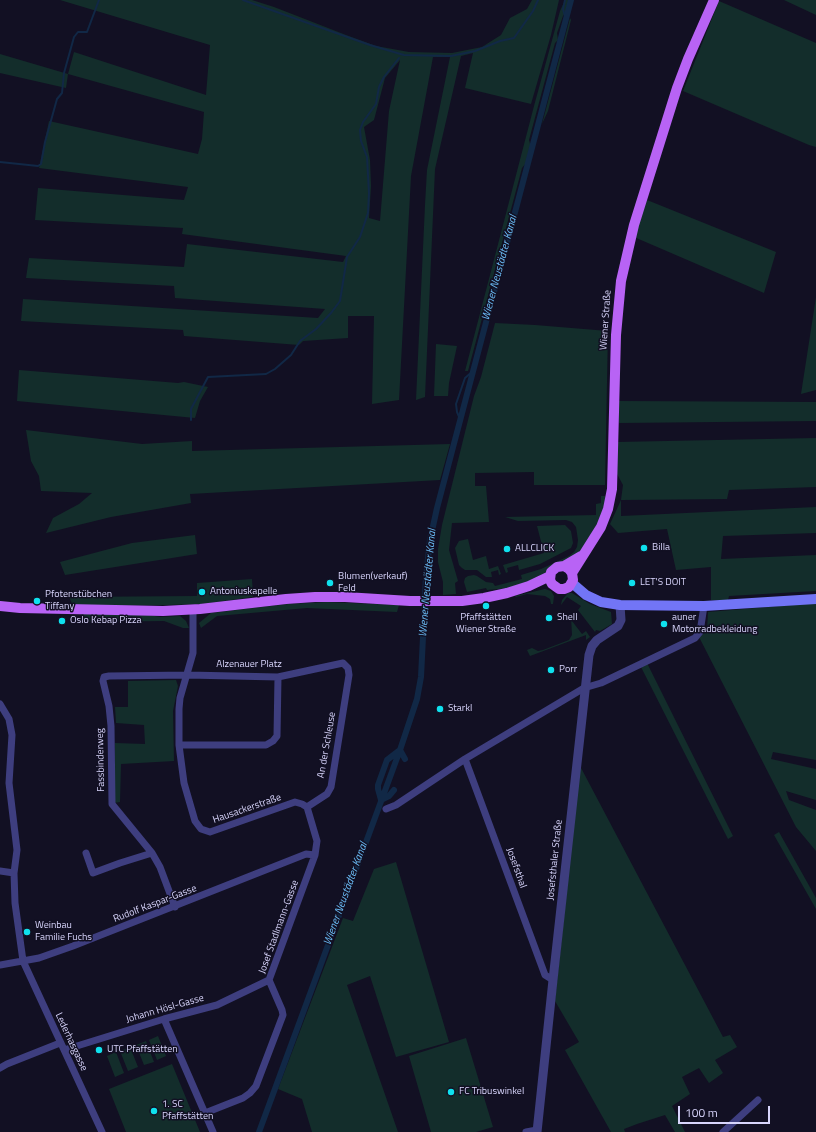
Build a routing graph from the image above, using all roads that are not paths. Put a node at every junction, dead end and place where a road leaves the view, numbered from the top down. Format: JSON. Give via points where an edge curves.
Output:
{"nodes":[{"id":1,"x":714,"y":0,"type":"edge"},
{"id":2,"x":568,"y":570,"type":"junction"},
{"id":3,"x":551,"y":580,"type":"junction"},
{"id":4,"x":572,"y":583,"type":"junction"},
{"id":5,"x":816,"y":599,"type":"edge"},
{"id":6,"x":620,"y":605,"type":"junction"},
{"id":7,"x":0,"y":606,"type":"edge"},
{"id":8,"x":704,"y":606,"type":"junction"},
{"id":9,"x":193,"y":610,"type":"junction"},
{"id":10,"x":188,"y":675,"type":"junction"},
{"id":11,"x":349,"y":675,"type":"joint"},
{"id":12,"x":104,"y":677,"type":"joint"},
{"id":13,"x":278,"y":677,"type":"junction"},
{"id":14,"x":584,"y":688,"type":"junction"},
{"id":15,"x":0,"y":704,"type":"edge"},
{"id":16,"x":179,"y":744,"type":"junction"},
{"id":17,"x":465,"y":759,"type":"junction"},
{"id":18,"x":307,"y":807,"type":"junction"},
{"id":19,"x":386,"y":809,"type":"dead end"},
{"id":20,"x":86,"y":853,"type":"dead end"},
{"id":21,"x":152,"y":853,"type":"junction"},
{"id":22,"x":315,"y":855,"type":"junction"},
{"id":23,"x":0,"y":871,"type":"edge"},
{"id":24,"x":14,"y":873,"type":"junction"},
{"id":25,"x":175,"y":907,"type":"junction"},
{"id":26,"x":24,"y":961,"type":"junction"},
{"id":27,"x":0,"y":965,"type":"edge"},
{"id":28,"x":269,"y":980,"type":"junction"},
{"id":29,"x":553,"y":980,"type":"junction"},
{"id":30,"x":164,"y":1019,"type":"junction"},
{"id":31,"x":60,"y":1043,"type":"junction"},
{"id":32,"x":64,"y":1050,"type":"junction"},
{"id":33,"x":0,"y":1068,"type":"edge"},
{"id":34,"x":758,"y":1100,"type":"dead end"},
{"id":35,"x":205,"y":1113,"type":"junction"},
{"id":36,"x":537,"y":1131,"type":"edge"},
{"id":37,"x":102,"y":1132,"type":"edge"},
{"id":38,"x":213,"y":1132,"type":"edge"},
{"id":39,"x":526,"y":1132,"type":"edge"},
{"id":40,"x":723,"y":1132,"type":"edge"}],
"edges":[{"from":1,"to":2,"type":"main road","name":"Wiener Straße","via":[[677,88],[634,225],[621,281],[616,335],[612,489],[608,510],[601,527],[583,554]]},
{"from":2,"to":3,"type":"main road","name":"Wiener Straße","via":[[557,567],[551,572]]},
{"from":2,"to":4,"type":"main road"},
{"from":3,"to":4,"type":"main road","name":"Wiener Straße","via":[[559,589],[564,589]]},
{"from":3,"to":9,"type":"main road","name":"Wiener Straße","via":[[484,598],[462,601],[315,597]]},
{"from":4,"to":6,"type":"main road","via":[[586,595],[601,602]]},
{"from":5,"to":8,"type":"main road"},
{"from":6,"to":8,"type":"main road"},
{"from":6,"to":14,"type":"street","name":"Josefsthaler Straße","via":[[621,620],[618,626],[592,646]]},
{"from":7,"to":9,"type":"main road","name":"Wiener Straße"},
{"from":8,"to":14,"type":"street","via":[[700,632],[695,638],[601,683]]},
{"from":9,"to":10,"type":"street","name":"Hausackerstraße","via":[[193,653]]},
{"from":10,"to":12,"type":"street","name":"Alzenauer Platz"},
{"from":10,"to":13,"type":"street","name":"Alzenauer Platz"},
{"from":10,"to":16,"type":"street","name":"Hausackerstraße","via":[[180,698]]},
{"from":11,"to":13,"type":"street","name":"Alzenauer Platz","via":[[348,668],[343,663]]},
{"from":11,"to":18,"type":"street","name":"An der Schleuse","via":[[331,787],[327,794]]},
{"from":12,"to":21,"type":"street","name":"Fassbinderweg","via":[[111,726],[112,804]]},
{"from":13,"to":16,"type":"street","via":[[277,736],[273,742],[266,745]]},
{"from":14,"to":17,"type":"street"},
{"from":14,"to":29,"type":"street","name":"Josefsthaler Straße"},
{"from":15,"to":24,"type":"street","name":"Lederhasgasse","via":[[9,719],[12,735],[10,783],[17,850]]},
{"from":16,"to":18,"type":"street","name":"Hausackerstraße","via":[[184,783],[195,821],[201,829],[210,832],[295,802]]},
{"from":17,"to":19,"type":"street"},
{"from":17,"to":29,"type":"street","name":"Josefsthal","via":[[545,975]]},
{"from":18,"to":22,"type":"street","via":[[317,841]]},
{"from":20,"to":21,"type":"street","via":[[93,874]]},
{"from":21,"to":25,"type":"street","name":"Fassbinderweg"},
{"from":22,"to":25,"type":"street","name":"Rudolf Kaspar-Gasse","via":[[306,854]]},
{"from":22,"to":28,"type":"street","name":"Josef Stadlmann-Gasse"},
{"from":23,"to":24,"type":"street"},
{"from":24,"to":26,"type":"street","name":"Lederhasgasse","via":[[15,903]]},
{"from":25,"to":26,"type":"street","name":"Rudolf Kaspar-Gasse","via":[[39,958]]},
{"from":26,"to":27,"type":"street","name":"Rudolf Kaspar-Gasse"},
{"from":26,"to":31,"type":"street","name":"Lederhasgasse"},
{"from":28,"to":30,"type":"street","name":"Johann Hösl-Gasse","via":[[217,1005]]},
{"from":28,"to":35,"type":"street","name":"Josef Stadlmann-Gasse","via":[[283,1016],[256,1086],[243,1098]]},
{"from":29,"to":36,"type":"street","name":"Josefsthaler Straße"},
{"from":30,"to":32,"type":"street","name":"Johann Hösl-Gasse"},
{"from":30,"to":35,"type":"street"},
{"from":31,"to":32,"type":"street","name":"Lederhasgasse"},
{"from":31,"to":33,"type":"street"},
{"from":32,"to":37,"type":"street","name":"Lederhasgasse"},
{"from":34,"to":40,"type":"street"},
{"from":35,"to":38,"type":"street"},
{"from":36,"to":39,"type":"street"}]}
